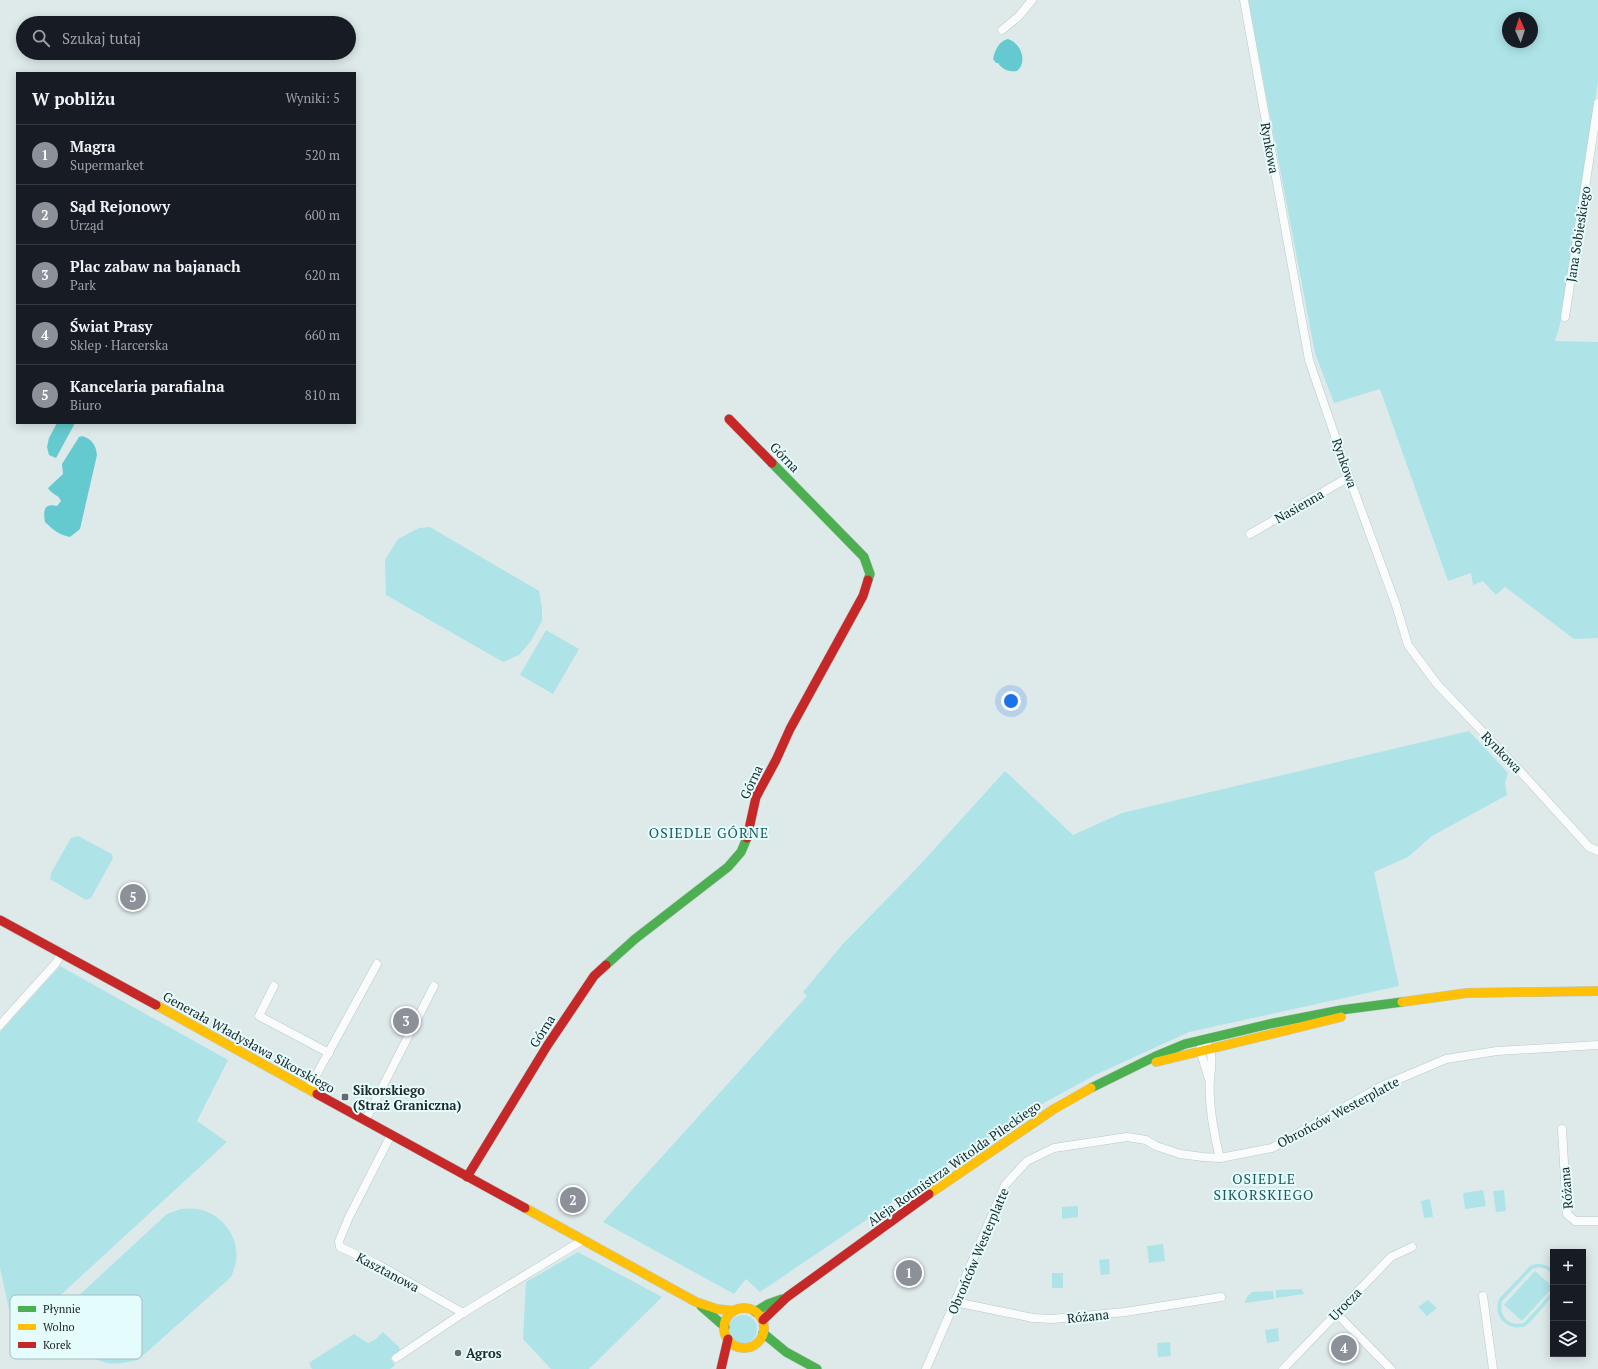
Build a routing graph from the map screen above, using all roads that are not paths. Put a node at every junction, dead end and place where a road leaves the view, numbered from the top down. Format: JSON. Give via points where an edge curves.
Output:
{"nodes":[{"id":1,"x":1032,"y":0,"type":"edge"},
{"id":2,"x":1244,"y":0,"type":"edge"},
{"id":3,"x":1002,"y":30,"type":"dead end"},
{"id":4,"x":1598,"y":103,"type":"edge"},
{"id":5,"x":1565,"y":317,"type":"dead end"},
{"id":6,"x":729,"y":419,"type":"dead end"},
{"id":7,"x":1349,"y":477,"type":"junction"},
{"id":8,"x":1250,"y":534,"type":"dead end"},
{"id":9,"x":1598,"y":851,"type":"edge"},
{"id":10,"x":0,"y":920,"type":"edge"},
{"id":11,"x":62,"y":954,"type":"junction"},
{"id":12,"x":377,"y":964,"type":"dead end"},
{"id":13,"x":274,"y":986,"type":"dead end"},
{"id":14,"x":434,"y":986,"type":"dead end"},
{"id":15,"x":1598,"y":991,"type":"edge"},
{"id":16,"x":1360,"y":1008,"type":"junction"},
{"id":17,"x":0,"y":1025,"type":"edge"},
{"id":18,"x":1203,"y":1039,"type":"junction"},
{"id":19,"x":1598,"y":1045,"type":"edge"},
{"id":20,"x":1210,"y":1048,"type":"junction"},
{"id":21,"x":1200,"y":1050,"type":"junction"},
{"id":22,"x":329,"y":1053,"type":"junction"},
{"id":23,"x":1144,"y":1063,"type":"junction"},
{"id":24,"x":1210,"y":1079,"type":"junction"},
{"id":25,"x":308,"y":1090,"type":"junction"},
{"id":26,"x":365,"y":1121,"type":"junction"},
{"id":27,"x":1562,"y":1129,"type":"dead end"},
{"id":28,"x":392,"y":1135,"type":"junction"},
{"id":29,"x":1220,"y":1158,"type":"junction"},
{"id":30,"x":467,"y":1176,"type":"junction"},
{"id":31,"x":1598,"y":1221,"type":"edge"},
{"id":32,"x":584,"y":1240,"type":"junction"},
{"id":33,"x":1412,"y":1247,"type":"dead end"},
{"id":34,"x":1483,"y":1296,"type":"dead end"},
{"id":35,"x":787,"y":1297,"type":"junction"},
{"id":36,"x":1221,"y":1297,"type":"dead end"},
{"id":37,"x":696,"y":1302,"type":"junction"},
{"id":38,"x":955,"y":1302,"type":"junction"},
{"id":39,"x":734,"y":1311,"type":"junction"},
{"id":40,"x":755,"y":1312,"type":"junction"},
{"id":41,"x":464,"y":1313,"type":"junction"},
{"id":42,"x":1336,"y":1313,"type":"junction"},
{"id":43,"x":762,"y":1320,"type":"junction"},
{"id":44,"x":725,"y":1327,"type":"junction"},
{"id":45,"x":763,"y":1333,"type":"junction"},
{"id":46,"x":728,"y":1339,"type":"junction"},
{"id":47,"x":756,"y":1344,"type":"junction"},
{"id":48,"x":739,"y":1347,"type":"junction"},
{"id":49,"x":786,"y":1352,"type":"junction"},
{"id":50,"x":396,"y":1358,"type":"dead end"},
{"id":51,"x":721,"y":1369,"type":"edge"},
{"id":52,"x":817,"y":1369,"type":"edge"},
{"id":53,"x":926,"y":1369,"type":"edge"},
{"id":54,"x":1282,"y":1369,"type":"edge"},
{"id":55,"x":1391,"y":1369,"type":"edge"},
{"id":56,"x":1493,"y":1369,"type":"edge"}],
"edges":[{"from":1,"to":3,"type":"street","via":[[1020,16]]},
{"from":2,"to":7,"type":"street","name":"Rynkowa","via":[[1309,360]]},
{"from":4,"to":5,"type":"street","name":"Jana Sobieskiego"},
{"from":6,"to":30,"type":"street","name":"Górna","via":[[864,557],[870,574],[863,596],[756,797],[746,841],[740,852],[728,867],[635,939],[594,976],[547,1046]]},
{"from":7,"to":8,"type":"street","name":"Nasienna"},
{"from":7,"to":9,"type":"street","name":"Rynkowa","via":[[1408,645],[1437,684],[1589,848]]},
{"from":10,"to":11,"type":"street","name":"Generała Władysława Sikorskiego"},
{"from":11,"to":17,"type":"street"},
{"from":11,"to":25,"type":"street","name":"Generała Władysława Sikorskiego"},
{"from":12,"to":22,"type":"street"},
{"from":13,"to":22,"type":"street","via":[[258,1016]]},
{"from":14,"to":26,"type":"street"},
{"from":15,"to":16,"type":"street","name":"Aleja Rotmistrza Witolda Pileckiego","via":[[1467,993]]},
{"from":16,"to":18,"type":"street","name":"Aleja Rotmistrza Witolda Pileckiego"},
{"from":16,"to":20,"type":"street","name":"Aleja Rotmistrza Witolda Pileckiego","via":[[1319,1023]]},
{"from":18,"to":20,"type":"street"},
{"from":18,"to":21,"type":"street"},
{"from":18,"to":23,"type":"street","name":"Aleja Rotmistrza Witolda Pileckiego","via":[[1185,1044]]},
{"from":19,"to":29,"type":"street","name":"Obrońców Westerplatte","via":[[1497,1051],[1446,1059],[1380,1087],[1272,1148]]},
{"from":20,"to":21,"type":"street","name":"Aleja Rotmistrza Witolda Pileckiego"},
{"from":20,"to":24,"type":"street"},
{"from":21,"to":23,"type":"street","name":"Aleja Rotmistrza Witolda Pileckiego","via":[[1158,1062]]},
{"from":21,"to":24,"type":"street"},
{"from":22,"to":25,"type":"street"},
{"from":23,"to":35,"type":"street","name":"Aleja Rotmistrza Witolda Pileckiego","via":[[1098,1084],[1054,1109],[933,1191]]},
{"from":24,"to":29,"type":"street","via":[[1213,1126]]},
{"from":25,"to":26,"type":"street","name":"Generała Władysława Sikorskiego"},
{"from":26,"to":28,"type":"street","name":"Generała Władysława Sikorskiego"},
{"from":27,"to":31,"type":"street","name":"Różana","via":[[1567,1214],[1575,1221]]},
{"from":28,"to":30,"type":"street","name":"Generała Władysława Sikorskiego"},
{"from":28,"to":41,"type":"street","name":"Kasztanowa","via":[[349,1217],[338,1241],[340,1247],[377,1264]]},
{"from":29,"to":38,"type":"street","name":"Obrońców Westerplatte","via":[[1180,1154],[1146,1140],[1127,1138],[1054,1148],[1027,1161],[1005,1184]]},
{"from":30,"to":32,"type":"street","name":"Generała Władysława Sikorskiego"},
{"from":32,"to":37,"type":"street","name":"Generała Władysława Sikorskiego"},
{"from":32,"to":41,"type":"street"},
{"from":33,"to":42,"type":"street","name":"Urocza","via":[[1391,1257]]},
{"from":34,"to":56,"type":"street"},
{"from":35,"to":40,"type":"street","name":"Aleja Rotmistrza Witolda Pileckiego"},
{"from":35,"to":43,"type":"street","name":"Aleja Rotmistrza Witolda Pileckiego"},
{"from":36,"to":38,"type":"street","name":"Różana","via":[[1125,1312],[1052,1319],[1033,1318]]},
{"from":37,"to":39,"type":"street","name":"Generała Władysława Sikorskiego"},
{"from":37,"to":44,"type":"street","name":"Generała Władysława Sikorskiego"},
{"from":38,"to":53,"type":"street","name":"Obrońców Westerplatte"},
{"from":39,"to":40,"type":"street","via":[[745,1309]]},
{"from":39,"to":44,"type":"street"},
{"from":40,"to":43,"type":"street"},
{"from":41,"to":50,"type":"street"},
{"from":42,"to":54,"type":"street","name":"Urocza"},
{"from":42,"to":55,"type":"street"},
{"from":43,"to":45,"type":"street"},
{"from":44,"to":46,"type":"street"},
{"from":45,"to":47,"type":"street"},
{"from":45,"to":49,"type":"street"},
{"from":46,"to":48,"type":"street"},
{"from":46,"to":51,"type":"street"},
{"from":47,"to":48,"type":"street"},
{"from":47,"to":49,"type":"street"},
{"from":48,"to":51,"type":"street"},
{"from":49,"to":52,"type":"street"}]}
